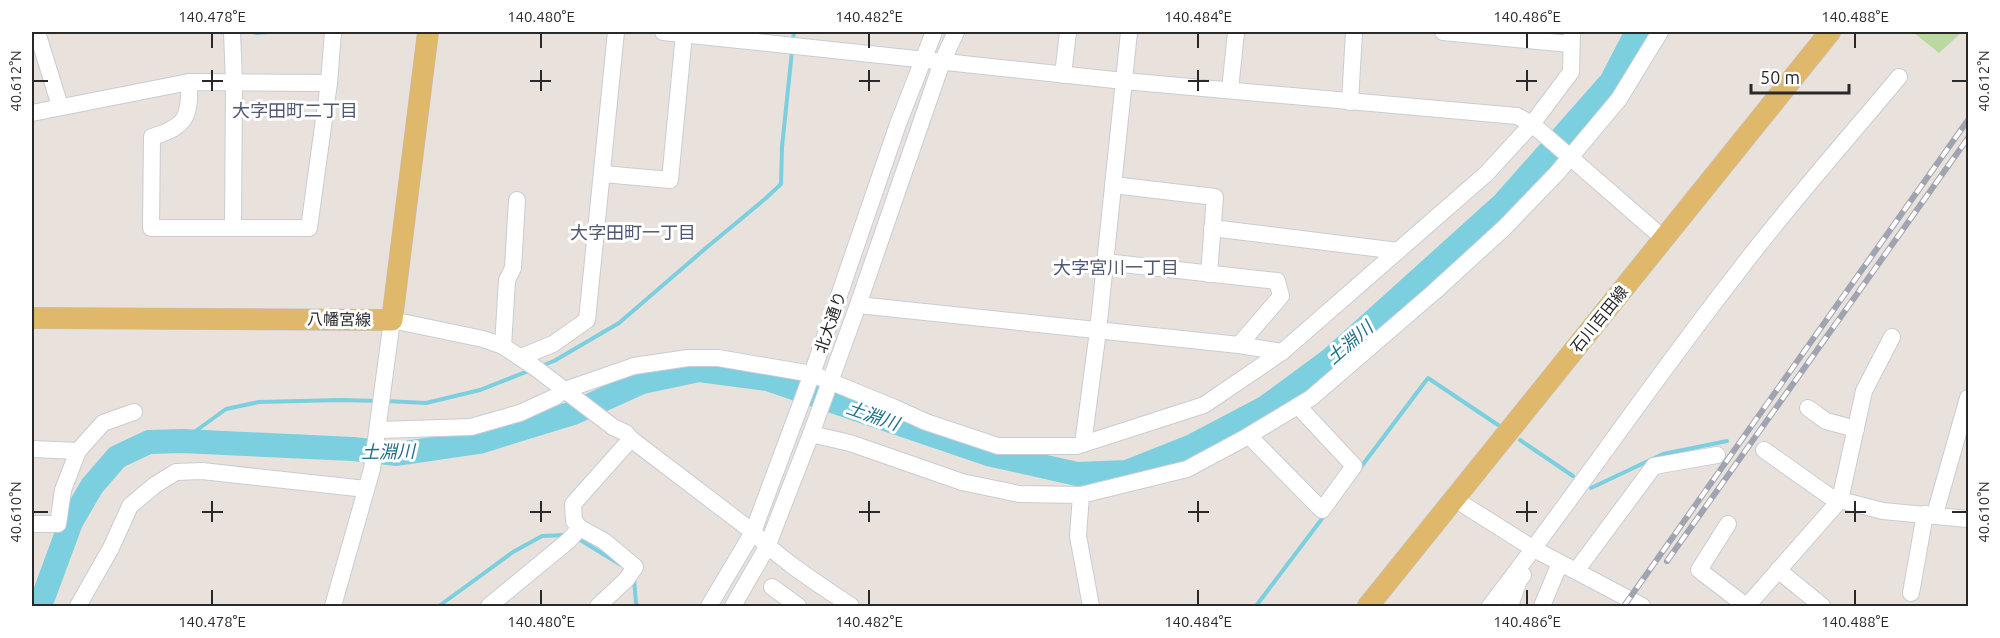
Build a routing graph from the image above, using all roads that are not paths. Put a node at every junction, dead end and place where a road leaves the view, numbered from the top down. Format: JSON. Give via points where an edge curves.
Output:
{"nodes":[{"id":1,"x":37,"y":32,"type":"edge"},
{"id":2,"x":232,"y":32,"type":"edge"},
{"id":3,"x":333,"y":32,"type":"edge"},
{"id":4,"x":428,"y":32,"type":"edge"},
{"id":5,"x":616,"y":32,"type":"edge"},
{"id":6,"x":663,"y":32,"type":"edge"},
{"id":7,"x":934,"y":32,"type":"edge"},
{"id":8,"x":956,"y":32,"type":"edge"},
{"id":9,"x":1068,"y":32,"type":"edge"},
{"id":10,"x":1129,"y":32,"type":"edge"},
{"id":11,"x":1236,"y":32,"type":"edge"},
{"id":12,"x":1354,"y":32,"type":"edge"},
{"id":13,"x":1453,"y":32,"type":"edge"},
{"id":14,"x":1660,"y":32,"type":"edge"},
{"id":15,"x":1830,"y":32,"type":"edge"},
{"id":16,"x":684,"y":34,"type":"junction"},
{"id":17,"x":1571,"y":38,"type":"edge"},
{"id":18,"x":923,"y":59,"type":"junction"},
{"id":19,"x":942,"y":62,"type":"junction"},
{"id":20,"x":1063,"y":75,"type":"junction"},
{"id":21,"x":1899,"y":76,"type":"dead end"},
{"id":22,"x":1124,"y":81,"type":"junction"},
{"id":23,"x":189,"y":82,"type":"junction"},
{"id":24,"x":234,"y":82,"type":"junction"},
{"id":25,"x":328,"y":83,"type":"junction"},
{"id":26,"x":1230,"y":90,"type":"junction"},
{"id":27,"x":1350,"y":102,"type":"junction"},
{"id":28,"x":60,"y":106,"type":"junction"},
{"id":29,"x":32,"y":112,"type":"edge"},
{"id":30,"x":1534,"y":126,"type":"junction"},
{"id":31,"x":1568,"y":154,"type":"junction"},
{"id":32,"x":603,"y":174,"type":"junction"},
{"id":33,"x":1113,"y":185,"type":"junction"},
{"id":34,"x":517,"y":200,"type":"dead end"},
{"id":35,"x":233,"y":228,"type":"junction"},
{"id":36,"x":1212,"y":228,"type":"junction"},
{"id":37,"x":1663,"y":238,"type":"junction"},
{"id":38,"x":1398,"y":251,"type":"junction"},
{"id":39,"x":1105,"y":262,"type":"junction"},
{"id":40,"x":1209,"y":274,"type":"junction"},
{"id":41,"x":858,"y":305,"type":"junction"},
{"id":42,"x":32,"y":318,"type":"edge"},
{"id":43,"x":393,"y":320,"type":"junction"},
{"id":44,"x":1098,"y":331,"type":"junction"},
{"id":45,"x":1892,"y":338,"type":"dead end"},
{"id":46,"x":1239,"y":345,"type":"junction"},
{"id":47,"x":503,"y":346,"type":"junction"},
{"id":48,"x":1282,"y":352,"type":"junction"},
{"id":49,"x":527,"y":361,"type":"junction"},
{"id":50,"x":810,"y":377,"type":"junction"},
{"id":51,"x":830,"y":385,"type":"junction"},
{"id":52,"x":568,"y":392,"type":"junction"},
{"id":53,"x":1968,"y":398,"type":"edge"},
{"id":54,"x":1298,"y":406,"type":"junction"},
{"id":55,"x":1808,"y":408,"type":"dead end"},
{"id":56,"x":134,"y":412,"type":"dead end"},
{"id":57,"x":1856,"y":429,"type":"junction"},
{"id":58,"x":812,"y":431,"type":"junction"},
{"id":59,"x":378,"y":434,"type":"junction"},
{"id":60,"x":1249,"y":436,"type":"junction"},
{"id":61,"x":631,"y":439,"type":"junction"},
{"id":62,"x":1083,"y":444,"type":"junction"},
{"id":63,"x":32,"y":449,"type":"edge"},
{"id":64,"x":1764,"y":450,"type":"dead end"},
{"id":65,"x":78,"y":451,"type":"junction"},
{"id":66,"x":1717,"y":454,"type":"dead end"},
{"id":67,"x":366,"y":489,"type":"junction"},
{"id":68,"x":1081,"y":495,"type":"junction"},
{"id":69,"x":1453,"y":498,"type":"junction"},
{"id":70,"x":1840,"y":501,"type":"junction"},
{"id":71,"x":1930,"y":514,"type":"junction"},
{"id":72,"x":1968,"y":519,"type":"edge"},
{"id":73,"x":32,"y":524,"type":"edge"},
{"id":74,"x":1728,"y":524,"type":"dead end"},
{"id":75,"x":753,"y":532,"type":"junction"},
{"id":76,"x":574,"y":535,"type":"junction"},
{"id":77,"x":768,"y":547,"type":"junction"},
{"id":78,"x":1537,"y":550,"type":"junction"},
{"id":79,"x":1560,"y":563,"type":"junction"},
{"id":80,"x":1778,"y":570,"type":"junction"},
{"id":81,"x":1576,"y":571,"type":"junction"},
{"id":82,"x":772,"y":587,"type":"dead end"},
{"id":83,"x":1911,"y":592,"type":"dead end"},
{"id":84,"x":78,"y":606,"type":"edge"},
{"id":85,"x":333,"y":606,"type":"edge"},
{"id":86,"x":489,"y":606,"type":"edge"},
{"id":87,"x":598,"y":606,"type":"edge"},
{"id":88,"x":710,"y":606,"type":"edge"},
{"id":89,"x":734,"y":606,"type":"edge"},
{"id":90,"x":798,"y":606,"type":"edge"},
{"id":91,"x":851,"y":606,"type":"edge"},
{"id":92,"x":1091,"y":606,"type":"edge"},
{"id":93,"x":1368,"y":606,"type":"edge"},
{"id":94,"x":1490,"y":606,"type":"edge"},
{"id":95,"x":1510,"y":606,"type":"edge"},
{"id":96,"x":1542,"y":606,"type":"edge"},
{"id":97,"x":1642,"y":606,"type":"edge"},
{"id":98,"x":1747,"y":606,"type":"edge"},
{"id":99,"x":1822,"y":606,"type":"edge"}],
"edges":[{"from":1,"to":28,"type":"street"},
{"from":2,"to":24,"type":"street"},
{"from":3,"to":25,"type":"street"},
{"from":4,"to":43,"type":"main road","name":"八幡宮線"},
{"from":5,"to":32,"type":"street"},
{"from":6,"to":16,"type":"street"},
{"from":7,"to":18,"type":"street","name":"北大通り"},
{"from":8,"to":19,"type":"street"},
{"from":9,"to":20,"type":"street"},
{"from":10,"to":22,"type":"street"},
{"from":11,"to":26,"type":"street"},
{"from":12,"to":27,"type":"street"},
{"from":13,"to":17,"type":"street"},
{"from":14,"to":31,"type":"street","via":[[1619,99]]},
{"from":15,"to":37,"type":"main road","name":"石川百田線"},
{"from":16,"to":18,"type":"street"},
{"from":16,"to":32,"type":"street","via":[[670,180]]},
{"from":17,"to":30,"type":"street","via":[[1571,72]]},
{"from":18,"to":19,"type":"street"},
{"from":18,"to":50,"type":"street","name":"北大通り"},
{"from":19,"to":20,"type":"street"},
{"from":19,"to":41,"type":"street"},
{"from":20,"to":22,"type":"street"},
{"from":21,"to":78,"type":"street","via":[[1735,274]]},
{"from":22,"to":26,"type":"street"},
{"from":22,"to":33,"type":"street"},
{"from":23,"to":24,"type":"street"},
{"from":23,"to":28,"type":"street"},
{"from":23,"to":35,"type":"street","via":[[187,115],[180,125],[152,137],[151,228]]},
{"from":24,"to":25,"type":"street"},
{"from":24,"to":35,"type":"street"},
{"from":25,"to":35,"type":"street","via":[[309,228]]},
{"from":26,"to":27,"type":"street"},
{"from":27,"to":30,"type":"street","via":[[1517,116]]},
{"from":28,"to":29,"type":"street"},
{"from":30,"to":31,"type":"street"},
{"from":30,"to":38,"type":"street"},
{"from":31,"to":37,"type":"street"},
{"from":31,"to":54,"type":"street","via":[[1504,228],[1408,315]]},
{"from":32,"to":49,"type":"street","via":[[586,320]]},
{"from":33,"to":36,"type":"street","via":[[1215,197]]},
{"from":33,"to":39,"type":"street"},
{"from":34,"to":47,"type":"street"},
{"from":36,"to":38,"type":"street"},
{"from":36,"to":40,"type":"street"},
{"from":37,"to":69,"type":"main road","name":"石川百田線"},
{"from":38,"to":48,"type":"street"},
{"from":39,"to":40,"type":"street"},
{"from":39,"to":44,"type":"street"},
{"from":40,"to":46,"type":"street","via":[[1277,281],[1281,296]]},
{"from":41,"to":44,"type":"street"},
{"from":41,"to":51,"type":"street"},
{"from":42,"to":43,"type":"main road","name":"八幡宮線"},
{"from":43,"to":47,"type":"street"},
{"from":43,"to":59,"type":"street"},
{"from":44,"to":46,"type":"street"},
{"from":44,"to":62,"type":"street"},
{"from":45,"to":57,"type":"street","via":[[1864,391]]},
{"from":46,"to":48,"type":"street"},
{"from":47,"to":49,"type":"street"},
{"from":48,"to":62,"type":"street","via":[[1204,405]]},
{"from":49,"to":52,"type":"street"},
{"from":50,"to":51,"type":"street"},
{"from":50,"to":52,"type":"street","via":[[718,358],[688,358],[634,366]]},
{"from":50,"to":75,"type":"street","name":"北大通り"},
{"from":51,"to":58,"type":"street"},
{"from":51,"to":62,"type":"street","via":[[998,446]]},
{"from":52,"to":59,"type":"street","via":[[520,413],[471,427]]},
{"from":52,"to":61,"type":"street"},
{"from":53,"to":71,"type":"street"},
{"from":54,"to":60,"type":"street"},
{"from":54,"to":60,"type":"street","via":[[1354,466],[1322,510]]},
{"from":55,"to":57,"type":"street","via":[[1826,421]]},
{"from":56,"to":65,"type":"street","via":[[103,423]]},
{"from":57,"to":70,"type":"street"},
{"from":58,"to":68,"type":"street","via":[[962,482],[1019,494]]},
{"from":58,"to":77,"type":"street"},
{"from":59,"to":67,"type":"street"},
{"from":60,"to":68,"type":"street","via":[[1187,469]]},
{"from":61,"to":75,"type":"street"},
{"from":61,"to":76,"type":"street","via":[[573,504]]},
{"from":63,"to":65,"type":"street"},
{"from":64,"to":70,"type":"street"},
{"from":65,"to":73,"type":"street","via":[[63,490],[58,524]]},
{"from":66,"to":81,"type":"street","via":[[1654,466]]},
{"from":67,"to":84,"type":"street","via":[[202,471],[176,472],[130,506]]},
{"from":67,"to":85,"type":"street"},
{"from":68,"to":92,"type":"street","via":[[1078,536]]},
{"from":69,"to":78,"type":"street"},
{"from":69,"to":93,"type":"main road","name":"石川百田線"},
{"from":70,"to":71,"type":"street","via":[[1883,511]]},
{"from":70,"to":80,"type":"street"},
{"from":71,"to":72,"type":"street"},
{"from":71,"to":83,"type":"street"},
{"from":74,"to":98,"type":"street","via":[[1699,570]]},
{"from":75,"to":77,"type":"street"},
{"from":75,"to":88,"type":"street","name":"北大通り"},
{"from":76,"to":86,"type":"street"},
{"from":76,"to":87,"type":"street","via":[[604,541],[630,574]]},
{"from":77,"to":89,"type":"street"},
{"from":77,"to":91,"type":"street"},
{"from":78,"to":79,"type":"street"},
{"from":78,"to":94,"type":"street"},
{"from":78,"to":95,"type":"street"},
{"from":79,"to":81,"type":"street"},
{"from":79,"to":96,"type":"street"},
{"from":80,"to":98,"type":"street"},
{"from":80,"to":99,"type":"street"},
{"from":81,"to":97,"type":"street"},
{"from":82,"to":90,"type":"street"}]}
